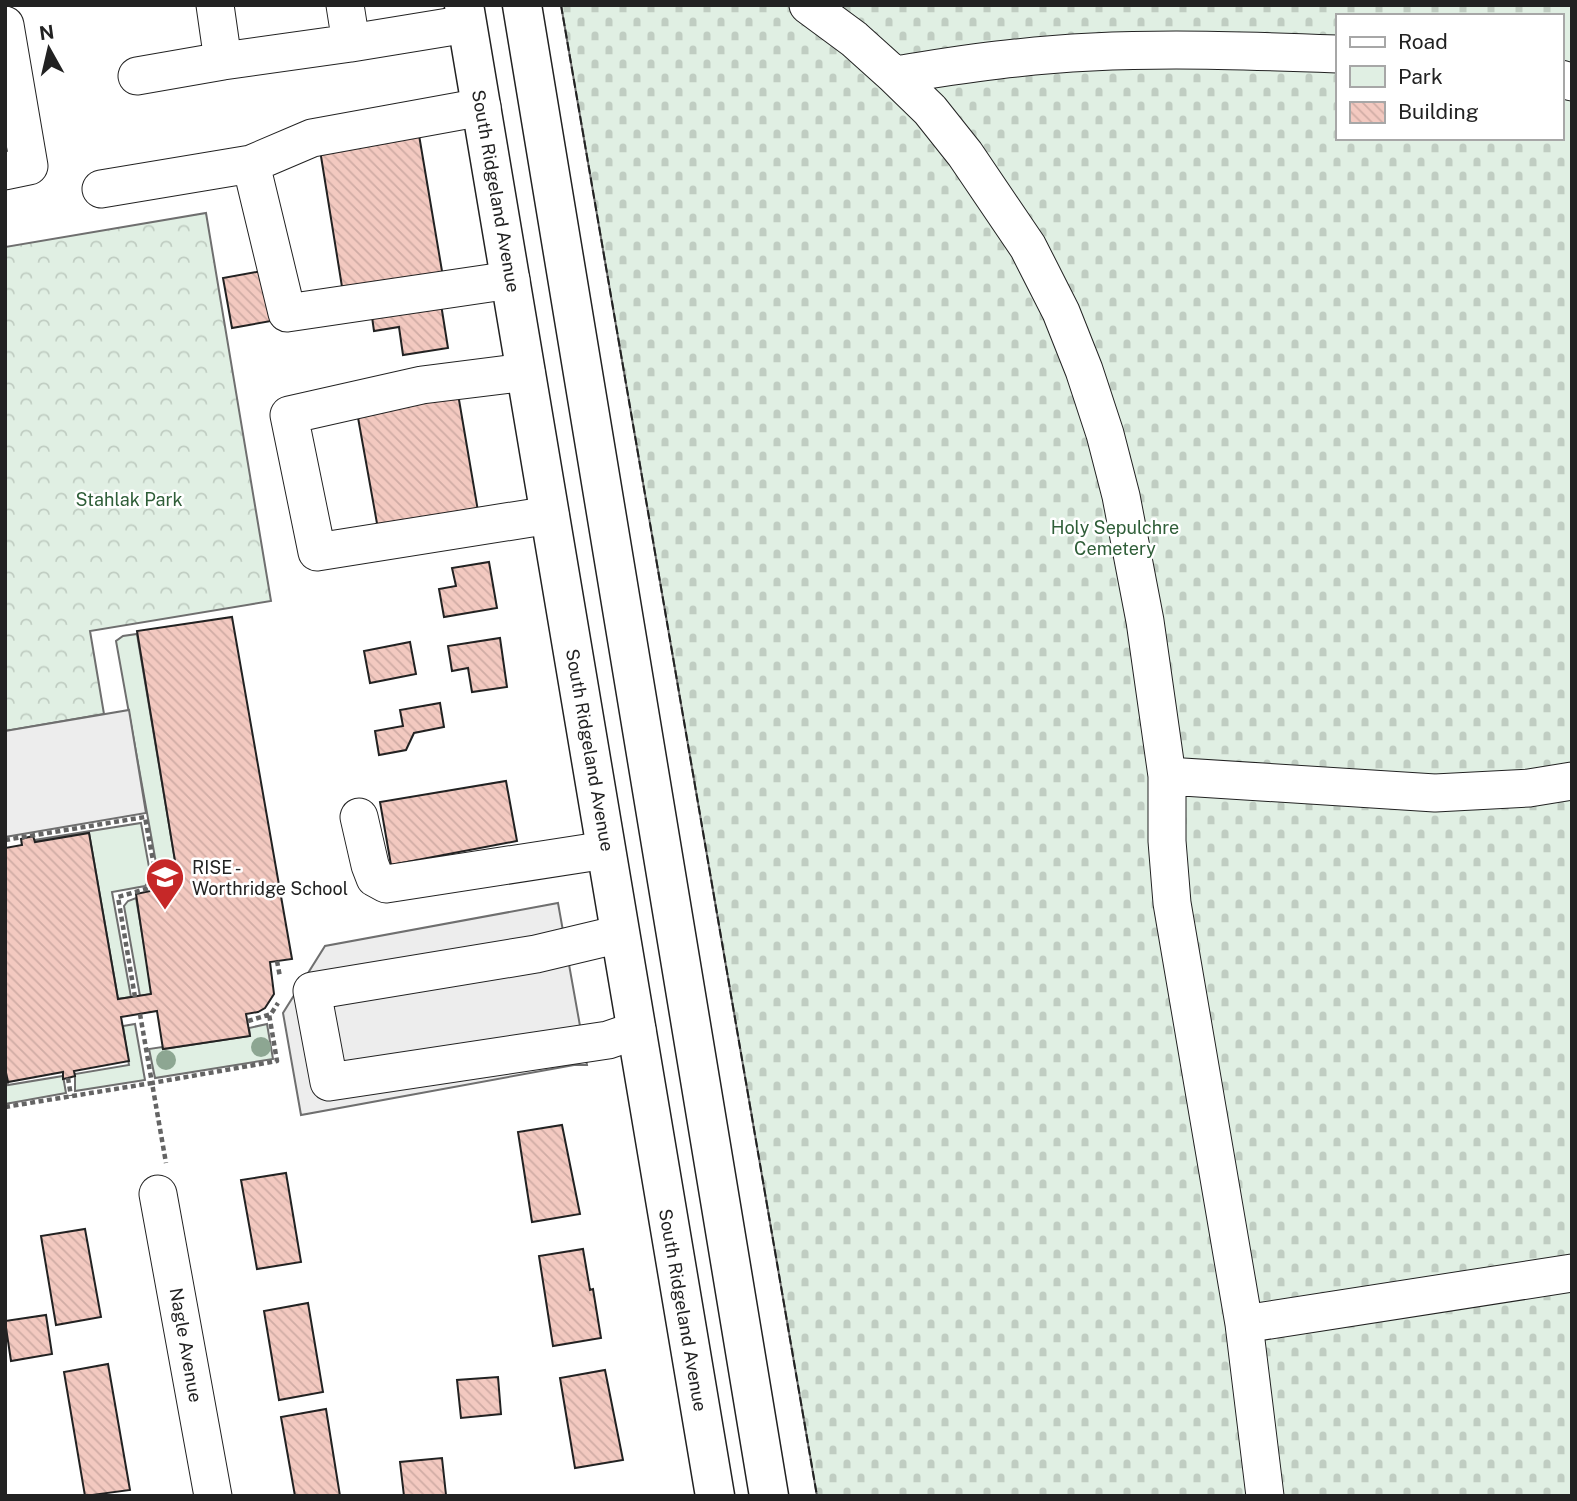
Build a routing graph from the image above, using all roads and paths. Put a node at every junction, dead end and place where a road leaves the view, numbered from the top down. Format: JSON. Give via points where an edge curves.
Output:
{"nodes":[{"id":1,"x":215,"y":5,"type":"edge"},
{"id":2,"x":345,"y":5,"type":"edge"},
{"id":3,"x":522,"y":5,"type":"edge"},
{"id":4,"x":808,"y":5,"type":"edge"},
{"id":5,"x":466,"y":14,"type":"edge"},
{"id":6,"x":5,"y":25,"type":"edge"},
{"id":7,"x":351,"y":43,"type":"junction"},
{"id":8,"x":1336,"y":54,"type":"edge"},
{"id":9,"x":223,"y":61,"type":"junction"},
{"id":10,"x":137,"y":75,"type":"dead end"},
{"id":11,"x":894,"y":75,"type":"junction"},
{"id":12,"x":482,"y":107,"type":"junction"},
{"id":13,"x":251,"y":164,"type":"junction"},
{"id":14,"x":5,"y":171,"type":"edge"},
{"id":15,"x":101,"y":189,"type":"dead end"},
{"id":16,"x":511,"y":281,"type":"junction"},
{"id":17,"x":526,"y":372,"type":"junction"},
{"id":18,"x":550,"y":515,"type":"junction"},
{"id":19,"x":1167,"y":776,"type":"junction"},
{"id":20,"x":1572,"y":781,"type":"edge"},
{"id":21,"x":359,"y":817,"type":"dead end"},
{"id":22,"x":5,"y":840,"type":"edge"},
{"id":23,"x":606,"y":850,"type":"junction"},
{"id":24,"x":171,"y":882,"type":"junction"},
{"id":25,"x":179,"y":885,"type":"dead end"},
{"id":26,"x":620,"y":934,"type":"junction"},
{"id":27,"x":277,"y":961,"type":"dead end"},
{"id":28,"x":280,"y":982,"type":"dead end"},
{"id":29,"x":135,"y":997,"type":"dead end"},
{"id":30,"x":279,"y":1000,"type":"dead end"},
{"id":31,"x":140,"y":1014,"type":"dead end"},
{"id":32,"x":269,"y":1014,"type":"junction"},
{"id":33,"x":248,"y":1021,"type":"dead end"},
{"id":34,"x":637,"y":1030,"type":"junction"},
{"id":35,"x":68,"y":1078,"type":"dead end"},
{"id":36,"x":152,"y":1083,"type":"junction"},
{"id":37,"x":71,"y":1096,"type":"junction"},
{"id":38,"x":5,"y":1107,"type":"edge"},
{"id":39,"x":163,"y":1182,"type":"joint"},
{"id":40,"x":1572,"y":1273,"type":"edge"},
{"id":41,"x":1244,"y":1324,"type":"junction"},
{"id":42,"x":213,"y":1496,"type":"edge"},
{"id":43,"x":715,"y":1496,"type":"edge"},
{"id":44,"x":769,"y":1496,"type":"edge"},
{"id":45,"x":1265,"y":1496,"type":"edge"}],
"edges":[{"from":1,"to":9,"type":"street"},
{"from":2,"to":7,"type":"street"},
{"from":3,"to":44,"type":"main road"},
{"from":4,"to":11,"type":"street"},
{"from":5,"to":7,"type":"street"},
{"from":5,"to":12,"type":"main road","name":"South Ridgeland Avenue"},
{"from":6,"to":14,"type":"street","via":[[29,166]]},
{"from":7,"to":9,"type":"street"},
{"from":8,"to":11,"type":"street","via":[[1141,50],[1017,58]]},
{"from":9,"to":10,"type":"street"},
{"from":11,"to":19,"type":"street","via":[[965,154],[1028,247],[1084,370],[1121,496]]},
{"from":12,"to":13,"type":"street","via":[[312,138]]},
{"from":12,"to":16,"type":"main road","name":"South Ridgeland Avenue"},
{"from":13,"to":15,"type":"street"},
{"from":13,"to":16,"type":"street","via":[[287,313]]},
{"from":16,"to":17,"type":"main road","name":"South Ridgeland Avenue"},
{"from":17,"to":18,"type":"main road","name":"South Ridgeland Avenue"},
{"from":17,"to":18,"type":"street","via":[[422,385],[289,415],[317,552]]},
{"from":18,"to":23,"type":"main road","name":"South Ridgeland Avenue"},
{"from":19,"to":20,"type":"street","via":[[1435,793]]},
{"from":19,"to":41,"type":"street","via":[[1172,903]]},
{"from":21,"to":23,"type":"street","via":[[375,878],[386,884]]},
{"from":22,"to":24,"type":"path","via":[[145,817],[156,877]]},
{"from":23,"to":26,"type":"main road","name":"South Ridgeland Avenue"},
{"from":24,"to":25,"type":"path"},
{"from":24,"to":29,"type":"path","via":[[118,897]]},
{"from":26,"to":34,"type":"main road","name":"South Ridgeland Avenue"},
{"from":26,"to":34,"type":"street","via":[[536,954],[312,991],[329,1082],[608,1040]]},
{"from":27,"to":28,"type":"path"},
{"from":30,"to":32,"type":"path"},
{"from":31,"to":36,"type":"path"},
{"from":32,"to":33,"type":"path"},
{"from":32,"to":36,"type":"path","via":[[277,1061]]},
{"from":34,"to":43,"type":"main road","name":"South Ridgeland Avenue"},
{"from":35,"to":37,"type":"path"},
{"from":36,"to":37,"type":"path"},
{"from":36,"to":39,"type":"path"},
{"from":37,"to":38,"type":"path"},
{"from":39,"to":42,"type":"street","name":"Nagle Avenue"},
{"from":40,"to":41,"type":"street"},
{"from":41,"to":45,"type":"street"}]}
